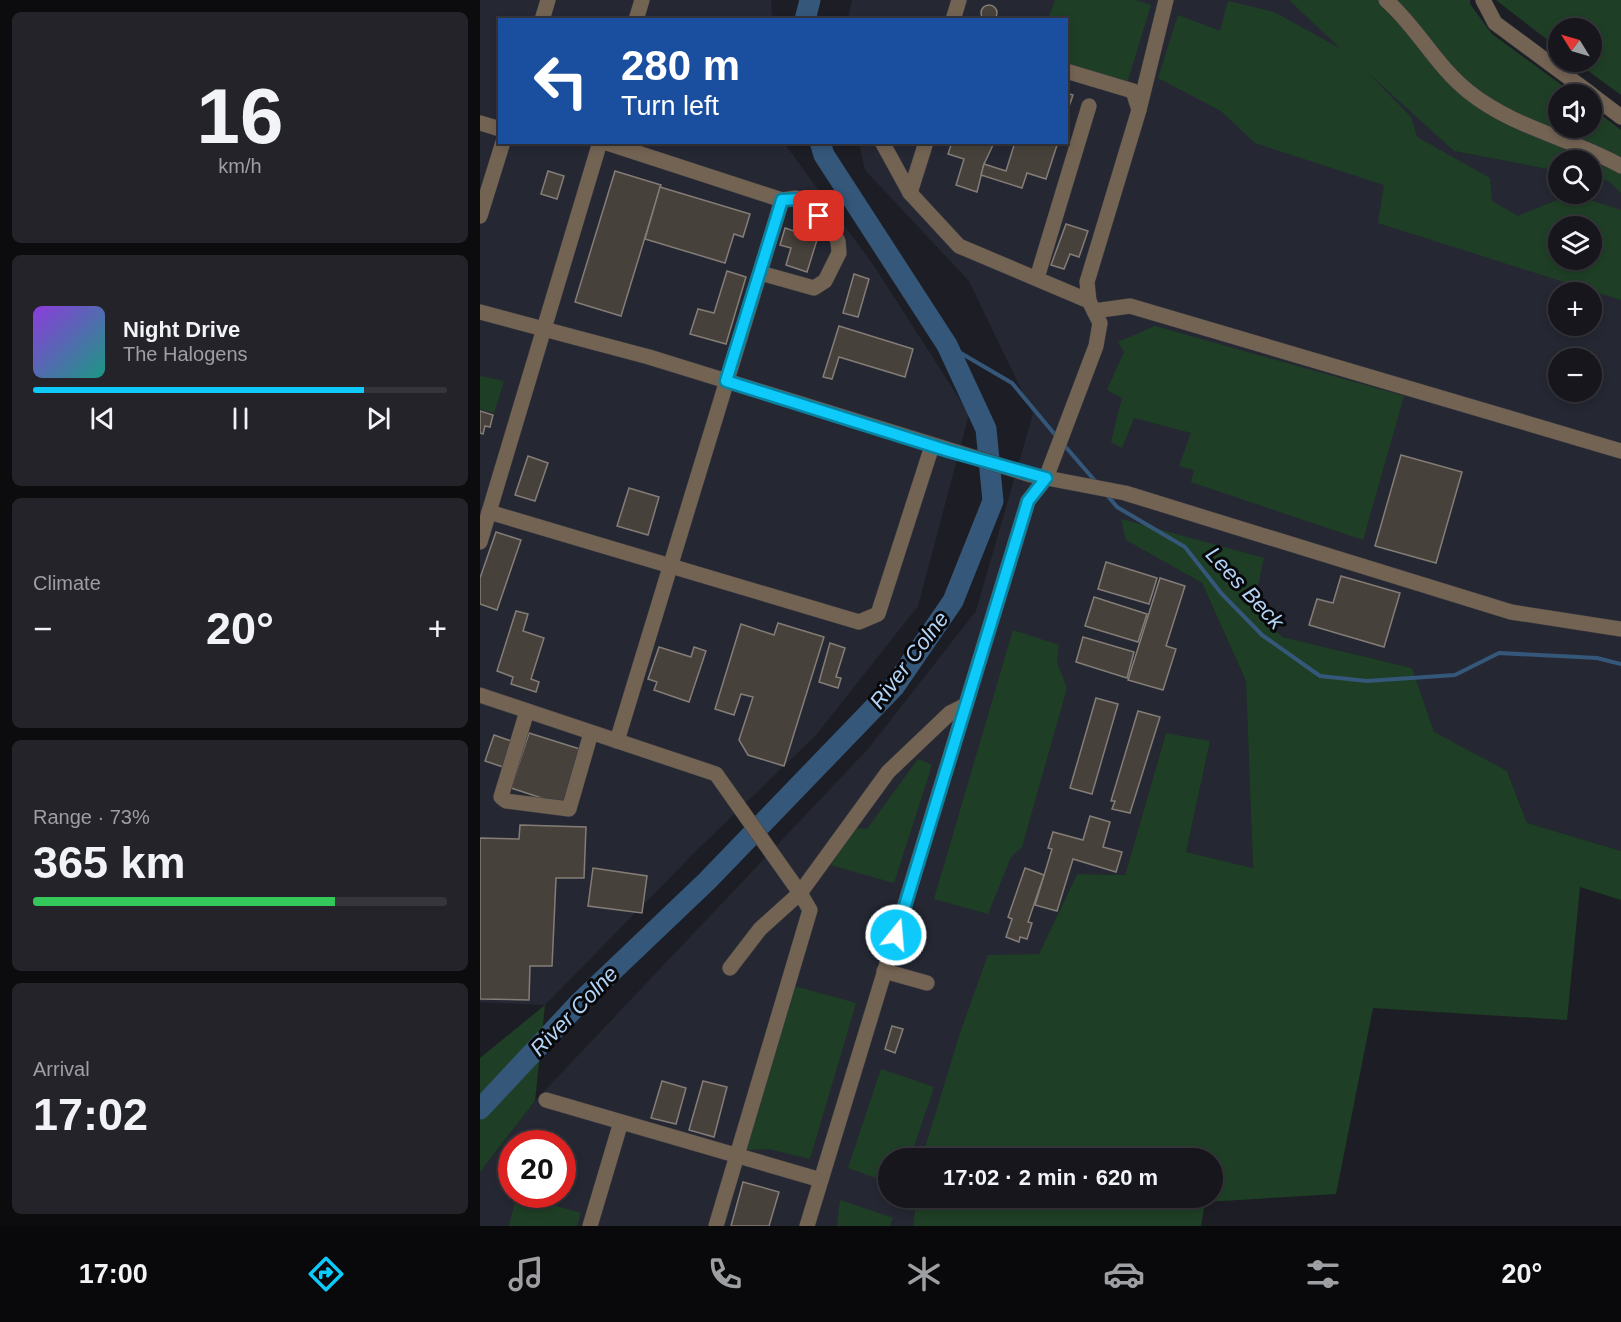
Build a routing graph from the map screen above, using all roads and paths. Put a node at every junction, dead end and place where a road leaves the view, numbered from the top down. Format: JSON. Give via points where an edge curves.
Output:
{"nodes":[{"id":1,"x":548,"y":0,"type":"edge"},
{"id":2,"x":642,"y":0,"type":"edge"},
{"id":3,"x":959,"y":0,"type":"edge"},
{"id":4,"x":1166,"y":0,"type":"edge"},
{"id":5,"x":1386,"y":0,"type":"edge"},
{"id":6,"x":1484,"y":0,"type":"edge"},
{"id":7,"x":543,"y":18,"type":"edge"},
{"id":8,"x":637,"y":18,"type":"edge"},
{"id":9,"x":954,"y":18,"type":"edge"},
{"id":10,"x":1068,"y":72,"type":"edge"},
{"id":11,"x":1576,"y":84,"type":"edge"},
{"id":12,"x":1602,"y":103,"type":"edge"},
{"id":13,"x":1089,"y":106,"type":"dead end"},
{"id":14,"x":1139,"y":110,"type":"junction"},
{"id":15,"x":1621,"y":117,"type":"edge"},
{"id":16,"x":480,"y":123,"type":"edge"},
{"id":17,"x":498,"y":128,"type":"edge"},
{"id":18,"x":502,"y":144,"type":"edge"},
{"id":19,"x":601,"y":144,"type":"edge"},
{"id":20,"x":608,"y":144,"type":"edge"},
{"id":21,"x":883,"y":144,"type":"edge"},
{"id":22,"x":925,"y":144,"type":"edge"},
{"id":23,"x":1621,"y":166,"type":"edge"},
{"id":24,"x":910,"y":193,"type":"junction"},
{"id":25,"x":782,"y":200,"type":"junction"},
{"id":26,"x":480,"y":216,"type":"edge"},
{"id":27,"x":760,"y":273,"type":"junction"},
{"id":28,"x":1036,"y":278,"type":"junction"},
{"id":29,"x":1092,"y":306,"type":"junction"},
{"id":30,"x":480,"y":312,"type":"edge"},
{"id":31,"x":545,"y":330,"type":"junction"},
{"id":32,"x":726,"y":381,"type":"junction"},
{"id":33,"x":932,"y":446,"type":"junction"},
{"id":34,"x":1621,"y":451,"type":"edge"},
{"id":35,"x":1039,"y":477,"type":"junction"},
{"id":36,"x":489,"y":512,"type":"junction"},
{"id":37,"x":480,"y":542,"type":"edge"},
{"id":38,"x":669,"y":564,"type":"junction"},
{"id":39,"x":1621,"y":629,"type":"edge"},
{"id":40,"x":480,"y":696,"type":"edge"},
{"id":41,"x":966,"y":705,"type":"junction"},
{"id":42,"x":527,"y":711,"type":"junction"},
{"id":43,"x":591,"y":733,"type":"junction"},
{"id":44,"x":617,"y":741,"type":"junction"},
{"id":45,"x":800,"y":893,"type":"junction"},
{"id":46,"x":730,"y":968,"type":"dead end"},
{"id":47,"x":884,"y":971,"type":"junction"},
{"id":48,"x":927,"y":982,"type":"dead end"},
{"id":49,"x":546,"y":1100,"type":"dead end"},
{"id":50,"x":621,"y":1122,"type":"junction"},
{"id":51,"x":737,"y":1157,"type":"junction"},
{"id":52,"x":821,"y":1180,"type":"junction"},
{"id":53,"x":590,"y":1226,"type":"edge"},
{"id":54,"x":716,"y":1226,"type":"edge"},
{"id":55,"x":807,"y":1226,"type":"edge"}],
"edges":[{"from":1,"to":7,"type":"street"},
{"from":2,"to":8,"type":"street"},
{"from":3,"to":9,"type":"street"},
{"from":4,"to":14,"type":"street"},
{"from":5,"to":23,"type":"street","via":[[1442,67],[1492,109]]},
{"from":6,"to":11,"type":"street","via":[[1495,23]]},
{"from":10,"to":14,"type":"street","via":[[1134,91]]},
{"from":12,"to":15,"type":"street"},
{"from":13,"to":28,"type":"street"},
{"from":14,"to":29,"type":"street","via":[[1087,282]]},
{"from":16,"to":17,"type":"street"},
{"from":18,"to":26,"type":"street"},
{"from":19,"to":31,"type":"street"},
{"from":20,"to":25,"type":"street"},
{"from":21,"to":24,"type":"street"},
{"from":22,"to":24,"type":"street"},
{"from":24,"to":28,"type":"street","via":[[959,246]]},
{"from":25,"to":27,"type":"street"},
{"from":25,"to":27,"type":"street","via":[[796,198],[806,202],[836,236],[839,253],[825,281],[814,288]]},
{"from":27,"to":32,"type":"street"},
{"from":28,"to":29,"type":"street"},
{"from":29,"to":34,"type":"street","via":[[1130,306]]},
{"from":29,"to":35,"type":"street","via":[[1100,323],[1096,346]]},
{"from":30,"to":31,"type":"street"},
{"from":31,"to":32,"type":"street"},
{"from":31,"to":36,"type":"street"},
{"from":32,"to":33,"type":"street"},
{"from":32,"to":38,"type":"street"},
{"from":33,"to":35,"type":"street"},
{"from":33,"to":38,"type":"street","via":[[878,614],[859,622]]},
{"from":35,"to":39,"type":"street","via":[[1125,493],[1511,612]]},
{"from":35,"to":41,"type":"street","via":[[1028,501]]},
{"from":36,"to":37,"type":"street"},
{"from":36,"to":38,"type":"street"},
{"from":38,"to":44,"type":"street"},
{"from":40,"to":42,"type":"street"},
{"from":41,"to":45,"type":"street","via":[[950,713],[888,772]]},
{"from":41,"to":47,"type":"street"},
{"from":42,"to":43,"type":"street"},
{"from":42,"to":43,"type":"street","via":[[501,797],[506,801],[569,809]]},
{"from":43,"to":44,"type":"street"},
{"from":44,"to":45,"type":"street","via":[[716,774]]},
{"from":45,"to":46,"type":"street","via":[[760,929]]},
{"from":45,"to":51,"type":"street","via":[[810,910]]},
{"from":47,"to":48,"type":"street"},
{"from":47,"to":52,"type":"street"},
{"from":49,"to":50,"type":"street"},
{"from":50,"to":51,"type":"street"},
{"from":50,"to":53,"type":"street"},
{"from":51,"to":52,"type":"street"},
{"from":51,"to":54,"type":"street"},
{"from":52,"to":55,"type":"street"}]}
